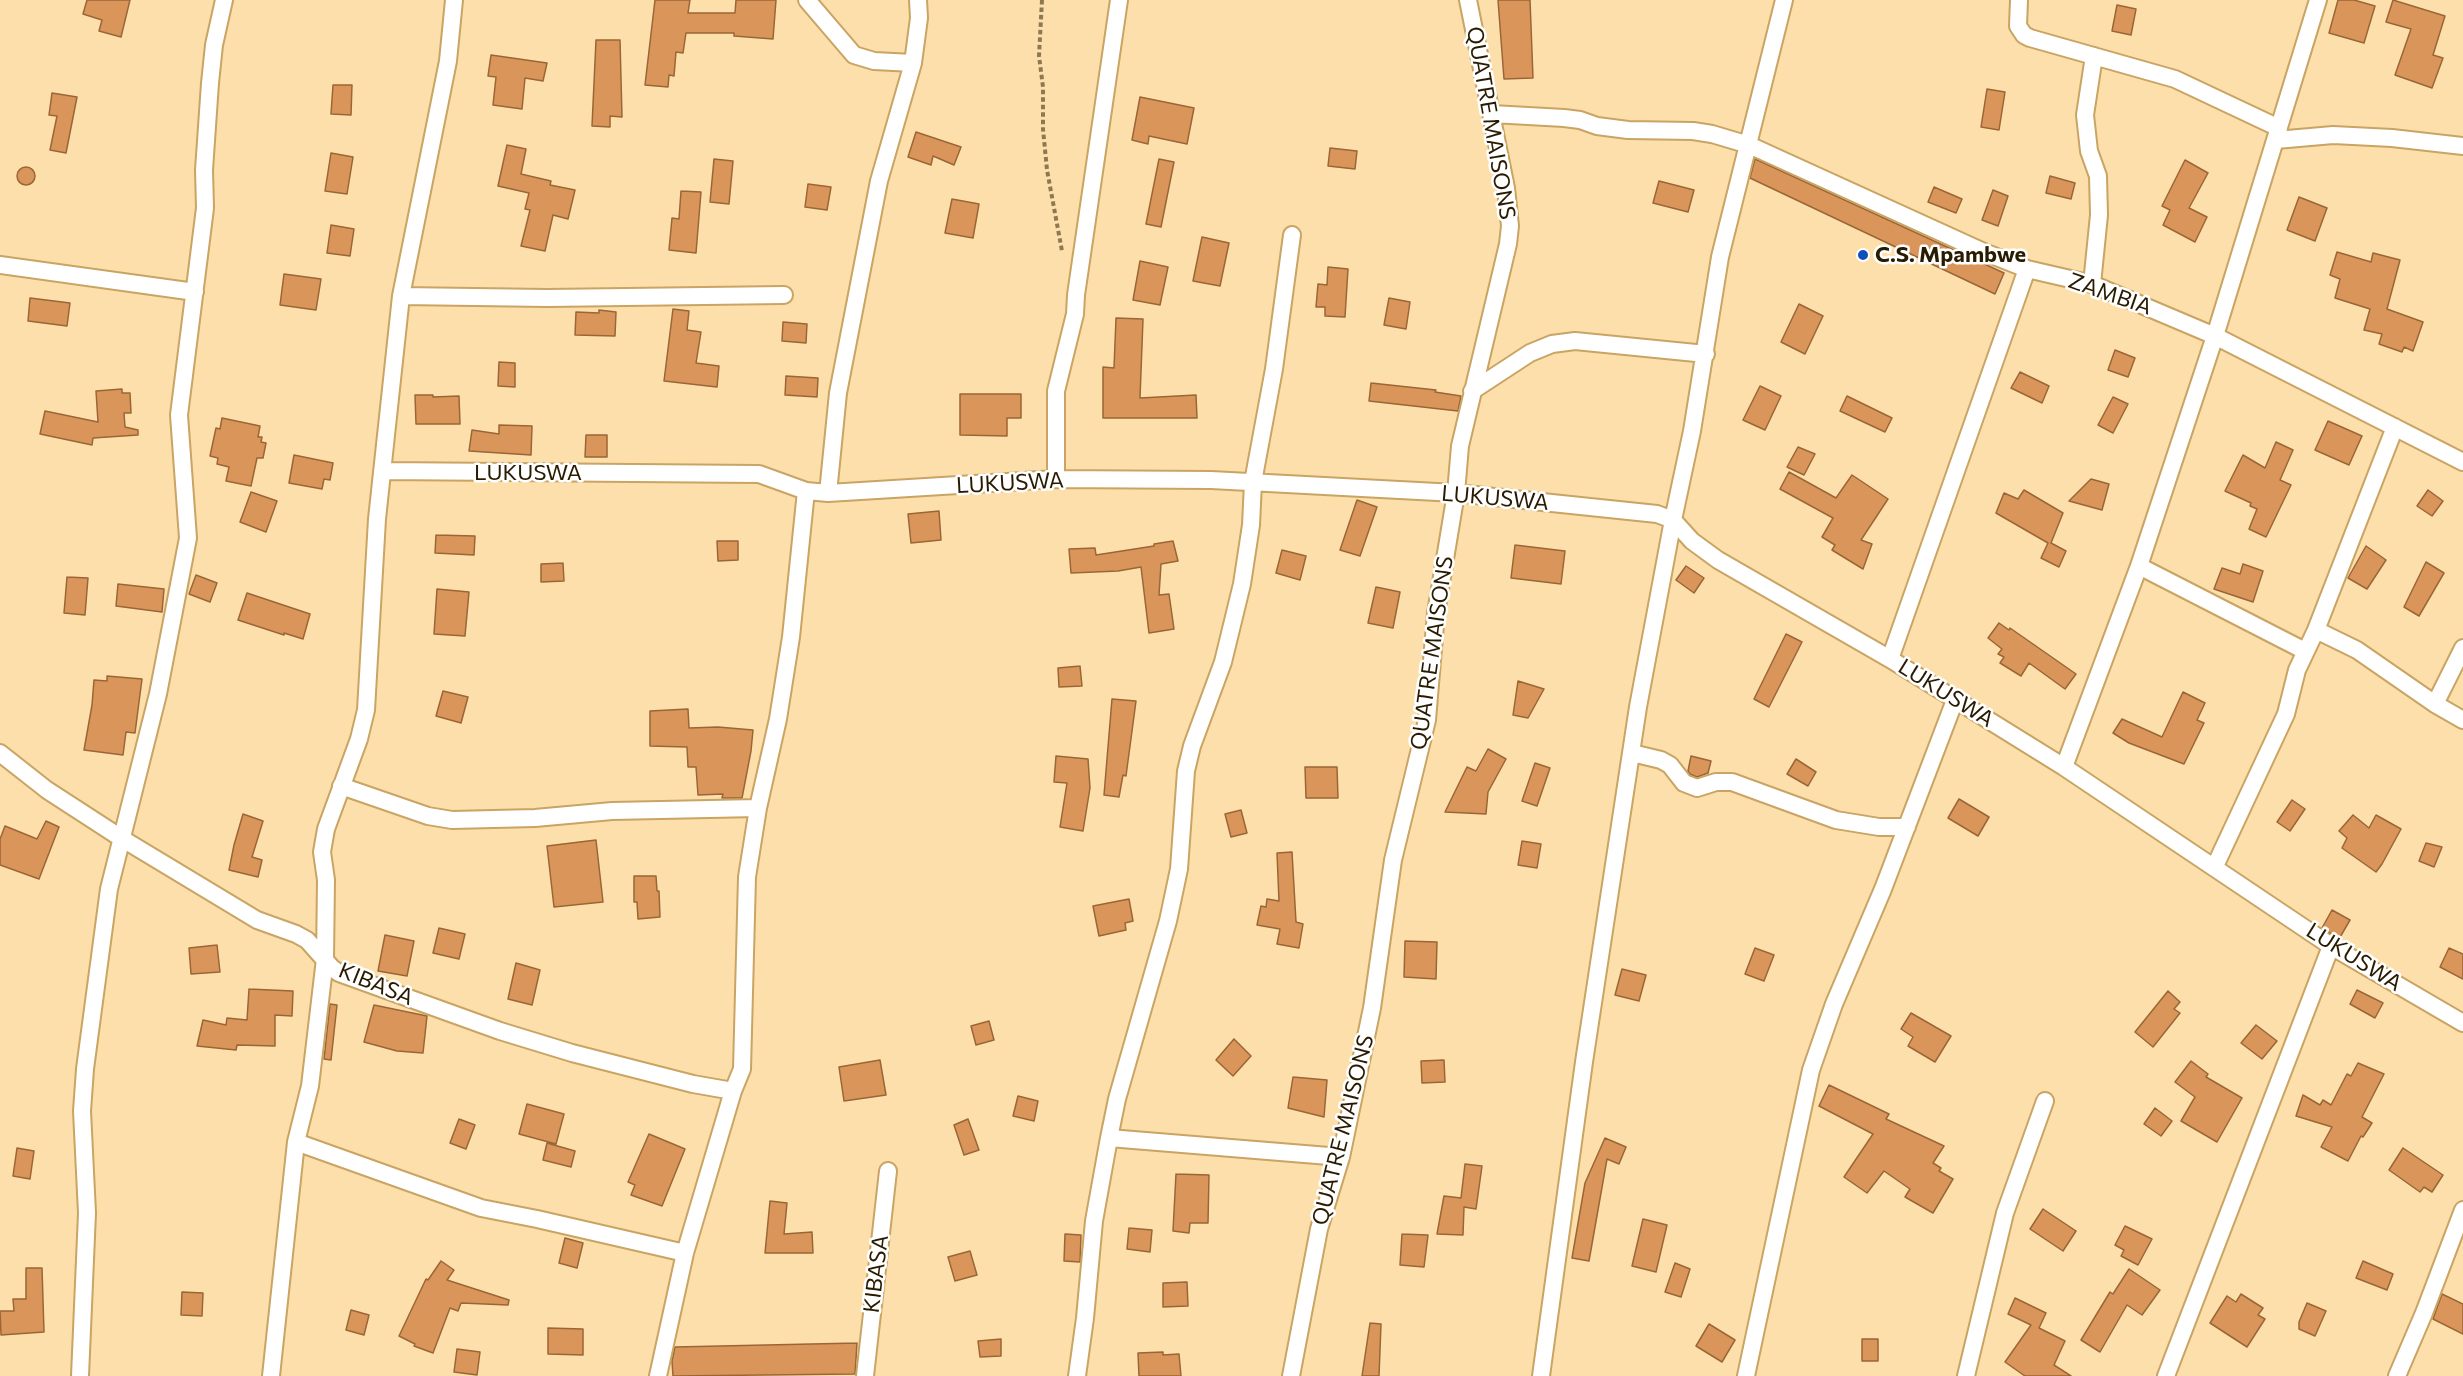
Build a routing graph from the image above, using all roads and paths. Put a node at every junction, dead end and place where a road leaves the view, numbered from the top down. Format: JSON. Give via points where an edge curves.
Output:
{"nodes":[{"id":1,"x":224,"y":0,"type":"edge"},
{"id":2,"x":454,"y":0,"type":"edge"},
{"id":3,"x":807,"y":0,"type":"edge"},
{"id":4,"x":918,"y":0,"type":"edge"},
{"id":5,"x":1042,"y":0,"type":"edge"},
{"id":6,"x":1119,"y":0,"type":"edge"},
{"id":7,"x":1468,"y":0,"type":"edge"},
{"id":8,"x":1784,"y":0,"type":"edge"},
{"id":9,"x":2019,"y":0,"type":"edge"},
{"id":10,"x":2318,"y":0,"type":"edge"},
{"id":11,"x":2094,"y":56,"type":"junction"},
{"id":12,"x":913,"y":63,"type":"junction"},
{"id":13,"x":1492,"y":114,"type":"junction"},
{"id":14,"x":2278,"y":134,"type":"junction"},
{"id":15,"x":1749,"y":145,"type":"junction"},
{"id":16,"x":2463,"y":146,"type":"edge"},
{"id":17,"x":1292,"y":235,"type":"dead end"},
{"id":18,"x":1063,"y":254,"type":"dead end"},
{"id":19,"x":0,"y":265,"type":"edge"},
{"id":20,"x":2027,"y":269,"type":"junction"},
{"id":21,"x":2092,"y":284,"type":"junction"},
{"id":22,"x":195,"y":292,"type":"junction"},
{"id":23,"x":784,"y":295,"type":"dead end"},
{"id":24,"x":401,"y":296,"type":"junction"},
{"id":25,"x":2215,"y":336,"type":"junction"},
{"id":26,"x":1706,"y":354,"type":"junction"},
{"id":27,"x":1472,"y":391,"type":"junction"},
{"id":28,"x":2395,"y":427,"type":"junction"},
{"id":29,"x":2463,"y":462,"type":"edge"},
{"id":30,"x":382,"y":471,"type":"junction"},
{"id":31,"x":1056,"y":479,"type":"junction"},
{"id":32,"x":1253,"y":482,"type":"junction"},
{"id":33,"x":806,"y":491,"type":"junction"},
{"id":34,"x":828,"y":493,"type":"junction"},
{"id":35,"x":1456,"y":494,"type":"junction"},
{"id":36,"x":1673,"y":520,"type":"junction"},
{"id":37,"x":2139,"y":566,"type":"junction"},
{"id":38,"x":2316,"y":630,"type":"junction"},
{"id":39,"x":2463,"y":648,"type":"edge"},
{"id":40,"x":2305,"y":651,"type":"junction"},
{"id":41,"x":1890,"y":658,"type":"junction"},
{"id":42,"x":1956,"y":700,"type":"junction"},
{"id":43,"x":2435,"y":704,"type":"junction"},
{"id":44,"x":2463,"y":720,"type":"edge"},
{"id":45,"x":0,"y":753,"type":"edge"},
{"id":46,"x":1632,"y":753,"type":"junction"},
{"id":47,"x":2064,"y":767,"type":"junction"},
{"id":48,"x":341,"y":786,"type":"junction"},
{"id":49,"x":758,"y":808,"type":"junction"},
{"id":50,"x":1906,"y":827,"type":"junction"},
{"id":51,"x":120,"y":838,"type":"junction"},
{"id":52,"x":2215,"y":866,"type":"junction"},
{"id":53,"x":2331,"y":946,"type":"junction"},
{"id":54,"x":325,"y":959,"type":"junction"},
{"id":55,"x":2463,"y":1023,"type":"edge"},
{"id":56,"x":733,"y":1091,"type":"junction"},
{"id":57,"x":2045,"y":1101,"type":"dead end"},
{"id":58,"x":1108,"y":1138,"type":"junction"},
{"id":59,"x":296,"y":1142,"type":"junction"},
{"id":60,"x":1341,"y":1157,"type":"junction"},
{"id":61,"x":888,"y":1171,"type":"dead end"},
{"id":62,"x":2463,"y":1210,"type":"edge"},
{"id":63,"x":685,"y":1253,"type":"junction"},
{"id":64,"x":80,"y":1376,"type":"edge"},
{"id":65,"x":271,"y":1376,"type":"edge"},
{"id":66,"x":658,"y":1376,"type":"edge"},
{"id":67,"x":865,"y":1376,"type":"edge"},
{"id":68,"x":1077,"y":1376,"type":"edge"},
{"id":69,"x":1292,"y":1376,"type":"edge"},
{"id":70,"x":1541,"y":1376,"type":"edge"},
{"id":71,"x":1746,"y":1376,"type":"edge"},
{"id":72,"x":1966,"y":1376,"type":"edge"},
{"id":73,"x":2166,"y":1376,"type":"edge"},
{"id":74,"x":2397,"y":1376,"type":"edge"}],
"edges":[{"from":1,"to":22,"type":"street","via":[[210,83],[205,208]]},
{"from":2,"to":24,"type":"street","via":[[448,61]]},
{"from":3,"to":12,"type":"street","via":[[854,56]]},
{"from":4,"to":12,"type":"street"},
{"from":5,"to":18,"type":"path","via":[[1039,56],[1043,129]]},
{"from":6,"to":31,"type":"street","via":[[1075,314],[1056,391]]},
{"from":7,"to":13,"type":"street","name":"QUATRE MAISONS"},
{"from":8,"to":15,"type":"street"},
{"from":9,"to":11,"type":"street","via":[[2018,26],[2024,35]]},
{"from":10,"to":14,"type":"street"},
{"from":11,"to":14,"type":"street","via":[[2175,79]]},
{"from":11,"to":21,"type":"street","via":[[2085,115],[2098,176],[2099,224]]},
{"from":12,"to":34,"type":"street","via":[[879,181],[838,393]]},
{"from":13,"to":15,"type":"street","name":"ZAMBIA","via":[[1581,120],[1628,130],[1693,131]]},
{"from":13,"to":27,"type":"street","name":"QUATRE MAISONS","via":[[1510,226],[1505,266]]},
{"from":14,"to":16,"type":"street","via":[[2392,138]]},
{"from":14,"to":25,"type":"street"},
{"from":15,"to":20,"type":"street","name":"ZAMBIA"},
{"from":15,"to":26,"type":"street","via":[[1720,257]]},
{"from":17,"to":32,"type":"street","via":[[1274,369]]},
{"from":19,"to":22,"type":"street"},
{"from":20,"to":21,"type":"street","name":"ZAMBIA"},
{"from":20,"to":41,"type":"street"},
{"from":21,"to":25,"type":"street","name":"ZAMBIA"},
{"from":22,"to":51,"type":"street","via":[[179,415],[188,538],[146,750]]},
{"from":23,"to":24,"type":"street"},
{"from":24,"to":30,"type":"street"},
{"from":25,"to":28,"type":"street","name":"ZAMBIA"},
{"from":25,"to":37,"type":"street"},
{"from":26,"to":27,"type":"street","via":[[1575,341],[1552,344],[1530,353]]},
{"from":26,"to":36,"type":"street"},
{"from":27,"to":35,"type":"street","name":"QUATRE MAISONS","via":[[1460,446]]},
{"from":28,"to":29,"type":"street","name":"ZAMBIA"},
{"from":28,"to":38,"type":"street"},
{"from":30,"to":33,"type":"street","name":"LUKUSWA","via":[[759,474]]},
{"from":30,"to":48,"type":"street","via":[[366,710]]},
{"from":31,"to":32,"type":"street","name":"LUKUSWA"},
{"from":31,"to":34,"type":"street","name":"LUKUSWA"},
{"from":32,"to":35,"type":"street","name":"LUKUSWA"},
{"from":32,"to":58,"type":"street","via":[[1242,584],[1223,662],[1186,771],[1179,869],[1168,921]]},
{"from":33,"to":34,"type":"street","name":"LUKUSWA"},
{"from":33,"to":49,"type":"street","via":[[789,649]]},
{"from":35,"to":36,"type":"street","name":"LUKUSWA","via":[[1657,514]]},
{"from":35,"to":60,"type":"street","name":"QUATRE MAISONS","via":[[1436,613],[1427,720],[1393,861],[1372,1008]]},
{"from":36,"to":41,"type":"street","name":"LUKUSWA","via":[[1692,541],[1718,560]]},
{"from":36,"to":46,"type":"street"},
{"from":37,"to":40,"type":"street"},
{"from":37,"to":47,"type":"street"},
{"from":38,"to":40,"type":"street"},
{"from":38,"to":43,"type":"street","via":[[2357,650]]},
{"from":39,"to":43,"type":"street"},
{"from":40,"to":52,"type":"street","via":[[2296,670],[2286,714]]},
{"from":41,"to":42,"type":"street","name":"LUKUSWA"},
{"from":42,"to":47,"type":"street","name":"LUKUSWA"},
{"from":42,"to":50,"type":"street"},
{"from":43,"to":44,"type":"street"},
{"from":45,"to":51,"type":"street","name":"KIBASA","via":[[47,790]]},
{"from":46,"to":50,"type":"street","via":[[1661,760],[1684,783],[1697,788],[1732,782],[1836,820]]},
{"from":46,"to":70,"type":"street"},
{"from":47,"to":52,"type":"street","name":"LUKUSWA"},
{"from":48,"to":49,"type":"street","via":[[428,816],[452,820]]},
{"from":48,"to":54,"type":"street","via":[[322,852],[326,880]]},
{"from":49,"to":56,"type":"street","via":[[745,909],[742,1069]]},
{"from":50,"to":71,"type":"street","via":[[1811,1070]]},
{"from":51,"to":54,"type":"street","name":"KIBASA","via":[[257,920],[307,940]]},
{"from":51,"to":64,"type":"street","via":[[109,889],[85,1069],[82,1111],[87,1213]]},
{"from":52,"to":53,"type":"street","name":"LUKUSWA"},
{"from":53,"to":55,"type":"street","name":"LUKUSWA"},
{"from":53,"to":73,"type":"street"},
{"from":54,"to":56,"type":"street","name":"KIBASA","via":[[339,973],[500,1031],[643,1072]]},
{"from":54,"to":59,"type":"street","via":[[310,1086]]},
{"from":56,"to":63,"type":"street"},
{"from":57,"to":72,"type":"street","via":[[2005,1213]]},
{"from":58,"to":60,"type":"street"},
{"from":58,"to":68,"type":"street","via":[[1094,1221]]},
{"from":59,"to":63,"type":"street","via":[[481,1208]]},
{"from":59,"to":65,"type":"street"},
{"from":60,"to":69,"type":"street","name":"QUATRE MAISONS","via":[[1319,1229]]},
{"from":61,"to":67,"type":"street","name":"KIBASA"},
{"from":62,"to":74,"type":"street"},
{"from":63,"to":66,"type":"street"}]}
